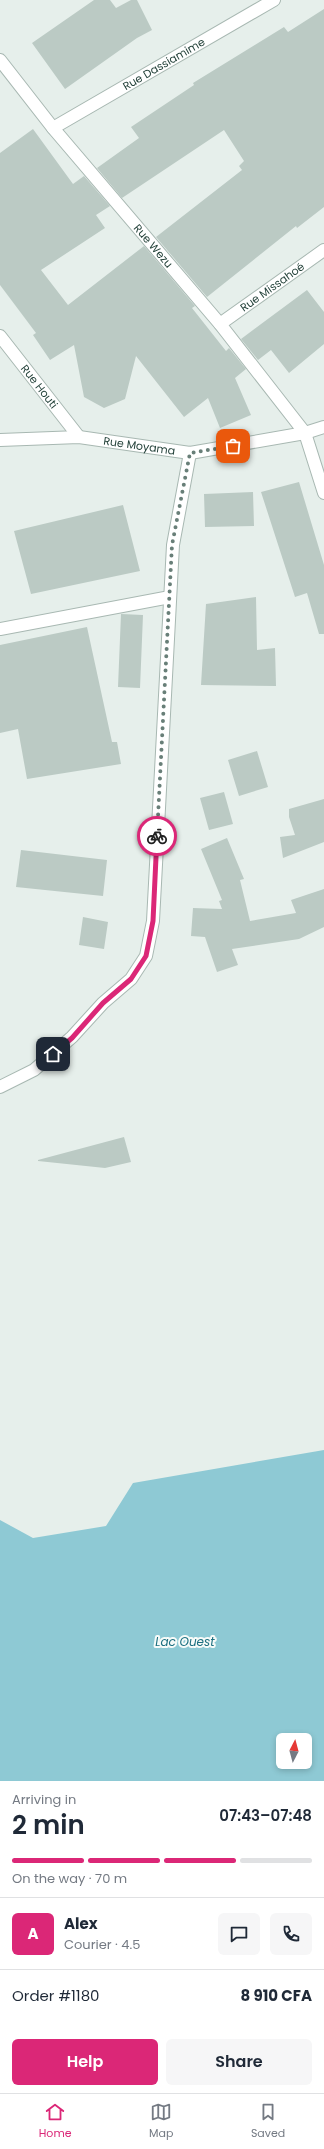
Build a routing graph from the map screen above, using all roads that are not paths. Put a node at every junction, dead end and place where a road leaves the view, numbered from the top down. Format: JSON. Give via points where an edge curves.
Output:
{"nodes":[{"id":1,"x":274,"y":0,"type":"edge"},
{"id":2,"x":0,"y":60,"type":"edge"},
{"id":3,"x":53,"y":128,"type":"junction"},
{"id":4,"x":324,"y":250,"type":"edge"},
{"id":5,"x":220,"y":324,"type":"junction"},
{"id":6,"x":0,"y":336,"type":"edge"},
{"id":7,"x":324,"y":427,"type":"edge"},
{"id":8,"x":304,"y":433,"type":"junction"},
{"id":9,"x":79,"y":437,"type":"junction"},
{"id":10,"x":0,"y":440,"type":"edge"},
{"id":11,"x":190,"y":453,"type":"junction"},
{"id":12,"x":324,"y":493,"type":"edge"},
{"id":13,"x":170,"y":597,"type":"junction"},
{"id":14,"x":0,"y":629,"type":"edge"},
{"id":15,"x":0,"y":1087,"type":"edge"}],
"edges":[{"from":1,"to":3,"type":"street","name":"Rue Dassiamime"},
{"from":2,"to":3,"type":"street","name":"Rue Wezu"},
{"from":3,"to":5,"type":"street","name":"Rue Wezu"},
{"from":4,"to":5,"type":"street","name":"Rue Missahoé"},
{"from":5,"to":8,"type":"street","name":"Rue Wezu"},
{"from":6,"to":9,"type":"street","name":"Rue Houti"},
{"from":7,"to":8,"type":"street","name":"Rue Moyama"},
{"from":8,"to":11,"type":"street","name":"Rue Moyama"},
{"from":8,"to":12,"type":"street","name":"Rue Wezu"},
{"from":9,"to":10,"type":"street","name":"Rue Moyama"},
{"from":9,"to":11,"type":"street","name":"Rue Moyama"},
{"from":11,"to":13,"type":"street","via":[[172,545]]},
{"from":13,"to":14,"type":"street"},
{"from":13,"to":15,"type":"street","via":[[153,921],[146,956],[131,979],[103,1003],[72,1038],[34,1070]]}]}
